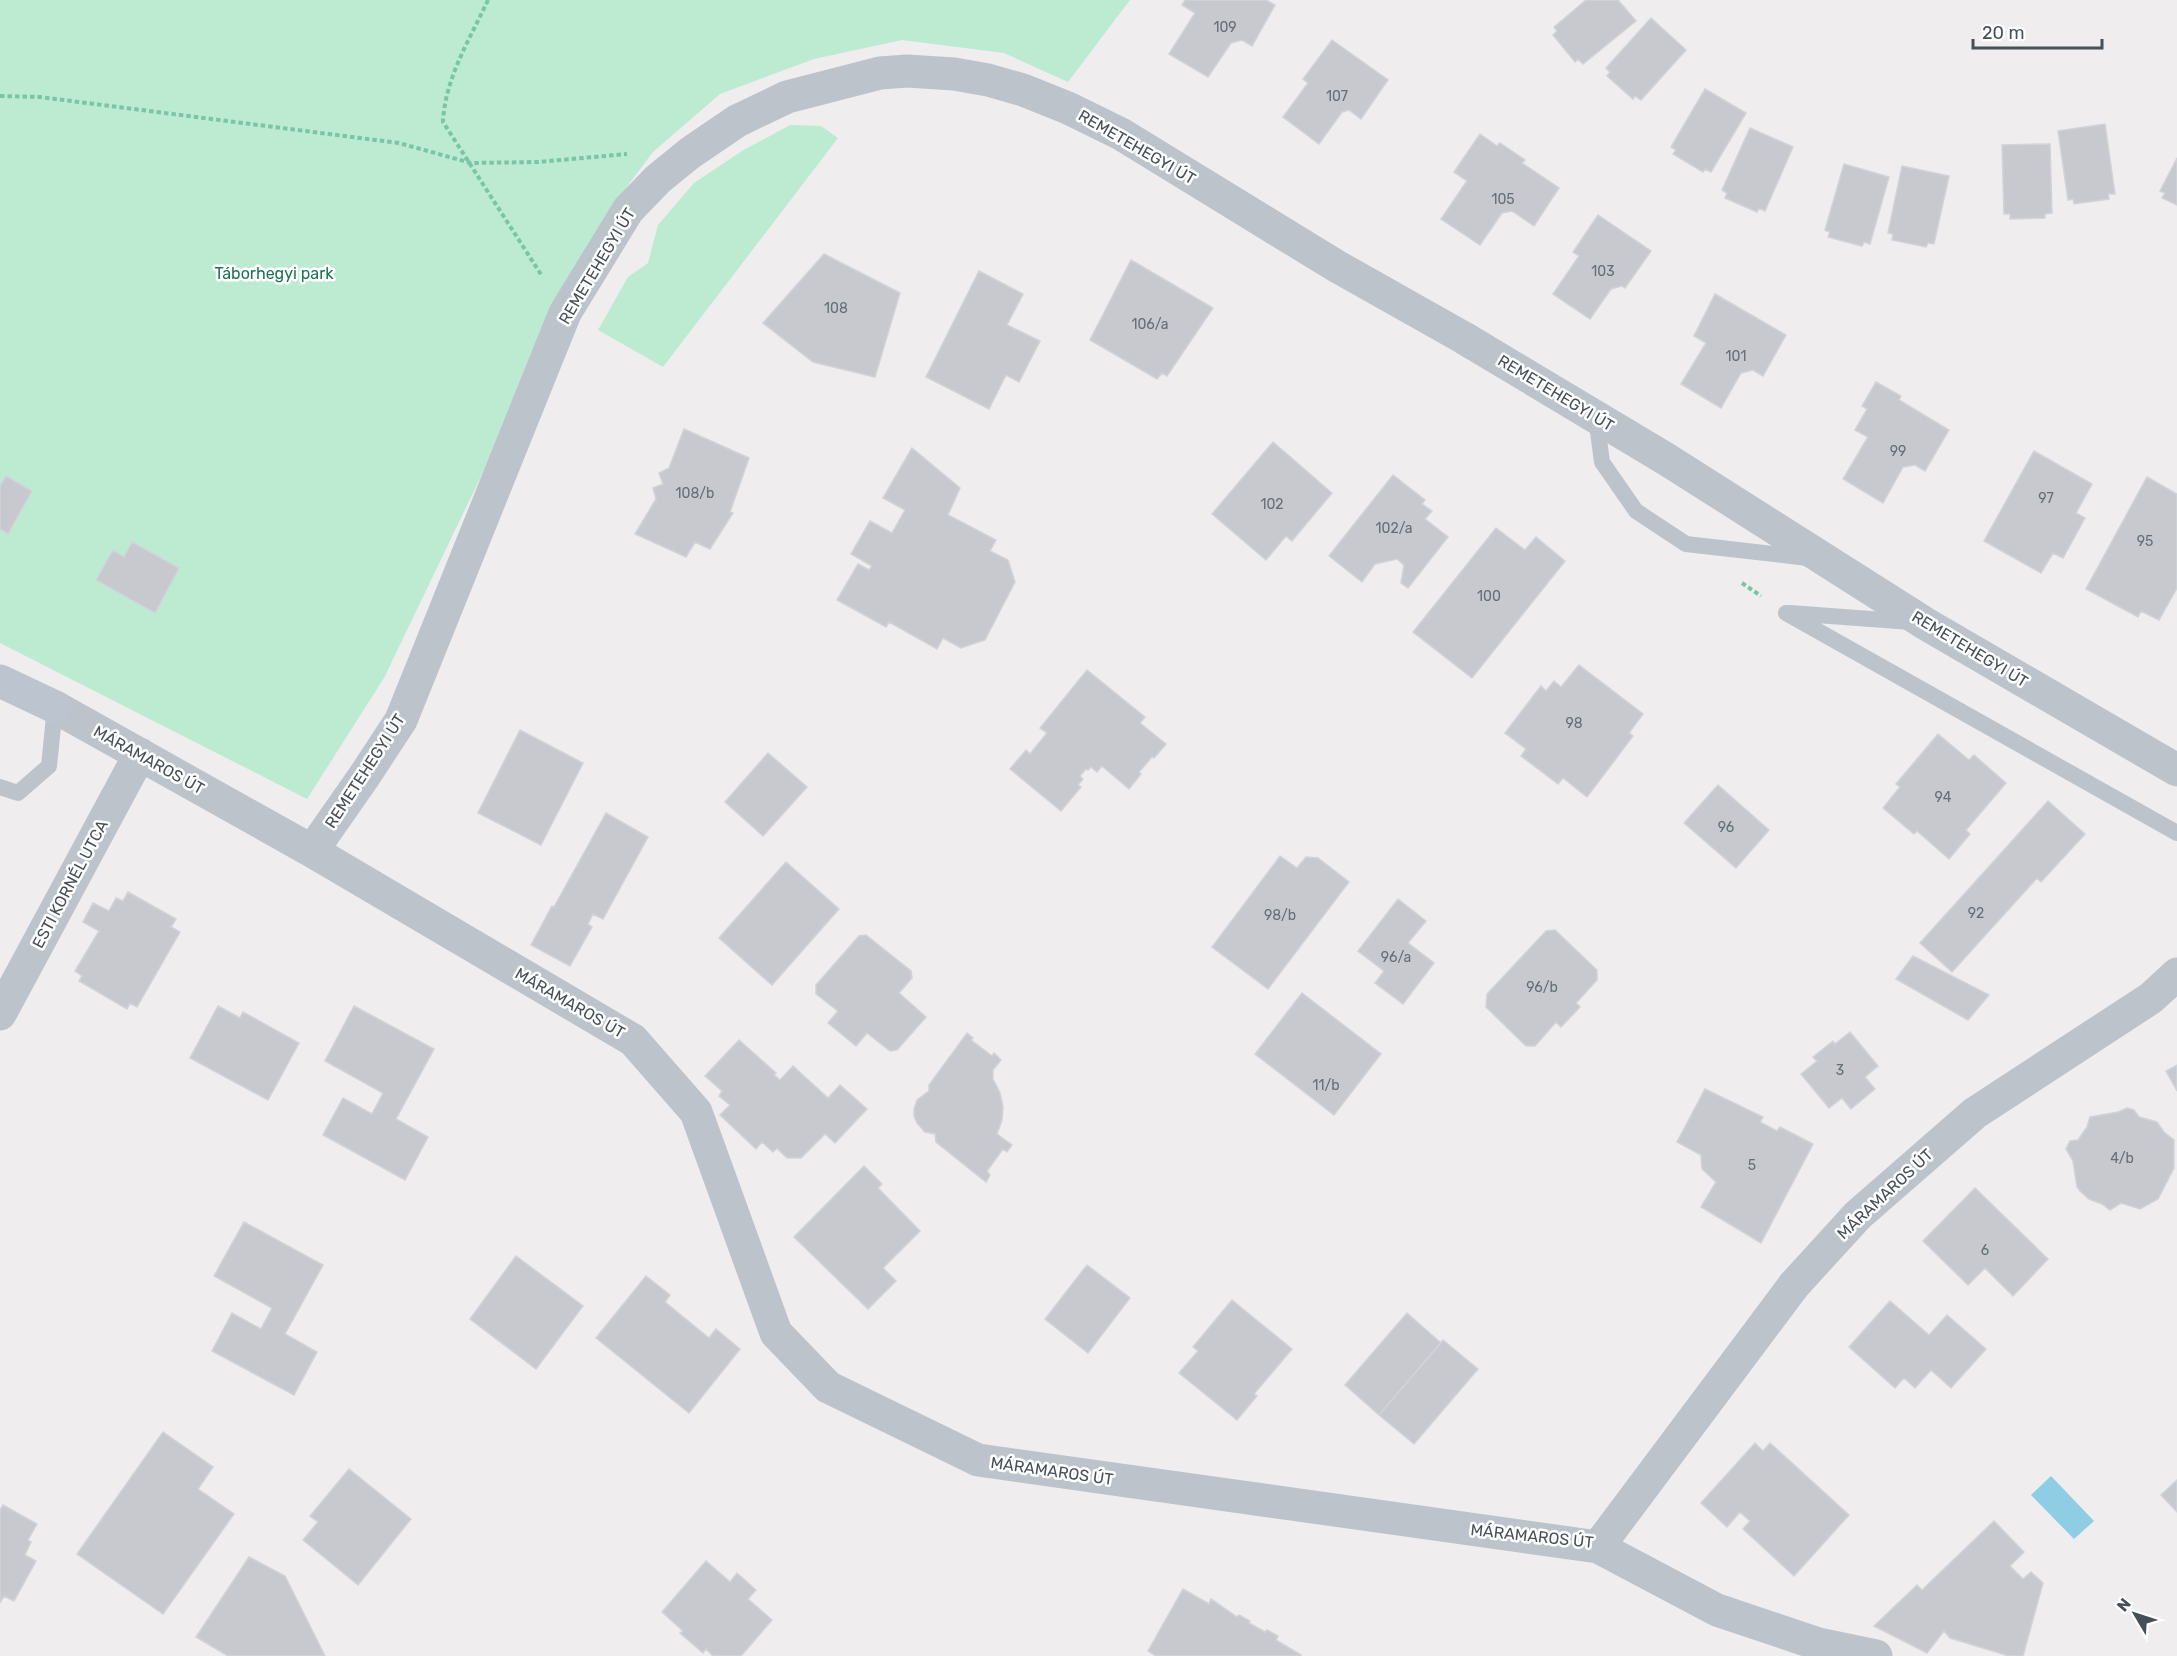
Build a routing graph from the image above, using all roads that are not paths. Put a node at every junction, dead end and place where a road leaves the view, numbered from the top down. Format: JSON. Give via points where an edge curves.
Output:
{"nodes":[{"id":1,"x":1596,"y":417,"type":"junction"},
{"id":2,"x":1824,"y":560,"type":"junction"},
{"id":3,"x":1926,"y":624,"type":"junction"},
{"id":4,"x":0,"y":681,"type":"edge"},
{"id":5,"x":55,"y":707,"type":"junction"},
{"id":6,"x":140,"y":754,"type":"junction"},
{"id":7,"x":2177,"y":770,"type":"edge"},
{"id":8,"x":0,"y":787,"type":"edge"},
{"id":9,"x":2177,"y":832,"type":"edge"},
{"id":10,"x":312,"y":851,"type":"junction"},
{"id":11,"x":2177,"y":974,"type":"edge"},
{"id":12,"x":0,"y":1014,"type":"edge"},
{"id":13,"x":1598,"y":1547,"type":"junction"},
{"id":14,"x":1876,"y":1656,"type":"edge"}],
"edges":[{"from":1,"to":2,"type":"street","name":"REMETEHEGYI ÚT"},
{"from":1,"to":2,"type":"lane","via":[[1602,462],[1636,511],[1686,544]]},
{"from":1,"to":10,"type":"street","name":"REMETEHEGYI ÚT","via":[[1338,267],[1121,134],[1023,90],[954,74],[908,71],[880,73],[788,97],[737,121],[690,153],[628,210],[565,313],[401,720]]},
{"from":2,"to":3,"type":"street","name":"REMETEHEGYI ÚT"},
{"from":3,"to":7,"type":"street","name":"REMETEHEGYI ÚT"},
{"from":3,"to":9,"type":"lane","via":[[1786,613]]},
{"from":4,"to":5,"type":"street","name":"MÁRAMAROS ÚT"},
{"from":5,"to":6,"type":"street","name":"MÁRAMAROS ÚT"},
{"from":5,"to":8,"type":"lane","via":[[49,766],[18,793]]},
{"from":6,"to":10,"type":"street","name":"MÁRAMAROS ÚT"},
{"from":6,"to":12,"type":"street","name":"ESTI KORNÉL UTCA"},
{"from":10,"to":13,"type":"street","name":"MÁRAMAROS ÚT","via":[[633,1040],[696,1112],[776,1333],[828,1387],[978,1460]]},
{"from":11,"to":13,"type":"street","name":"MÁRAMAROS ÚT","via":[[2151,998],[1975,1113],[1858,1215],[1794,1285]]},
{"from":13,"to":14,"type":"street","via":[[1717,1610],[1818,1644]]}]}
